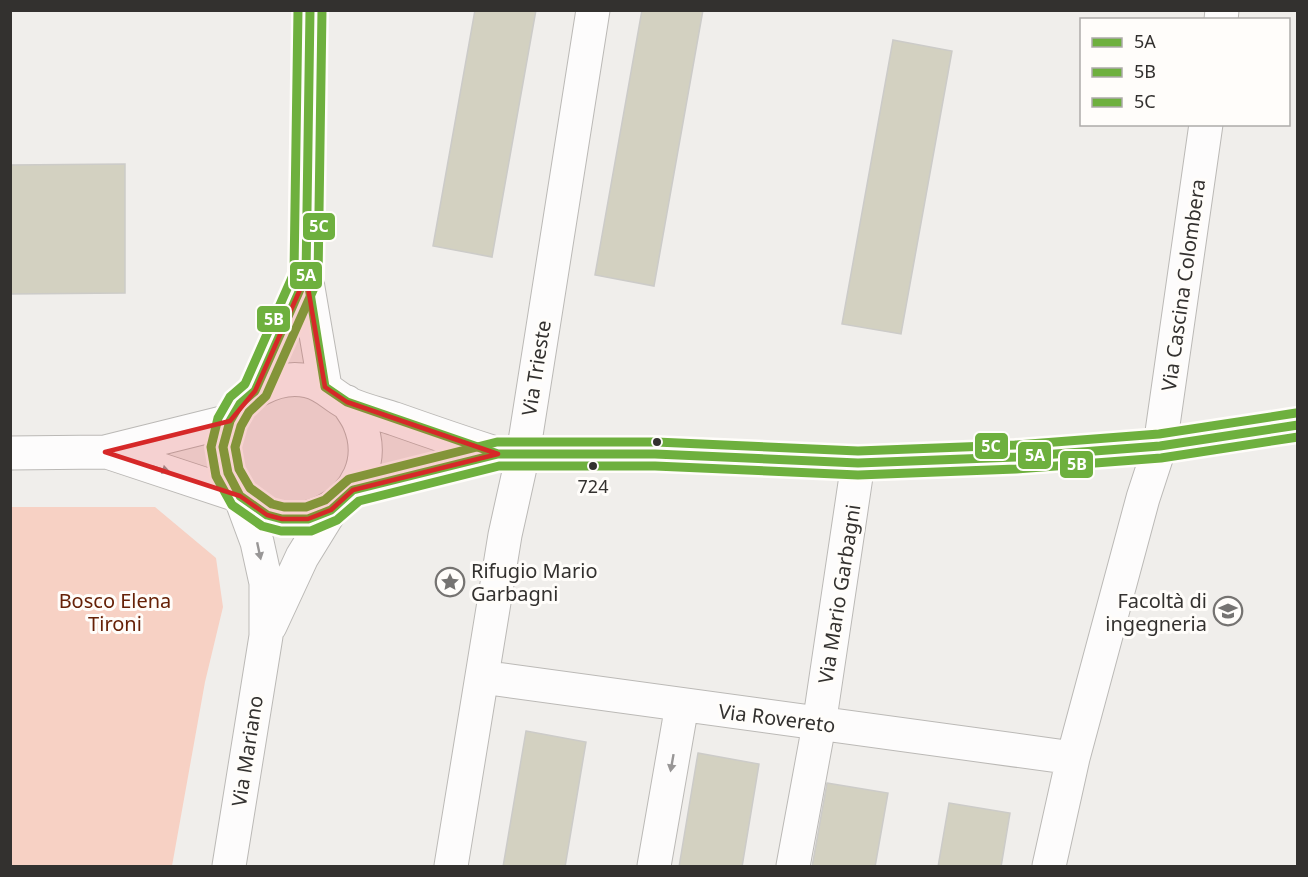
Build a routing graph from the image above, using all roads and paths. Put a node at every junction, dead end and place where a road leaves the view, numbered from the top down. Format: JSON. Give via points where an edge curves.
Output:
{"nodes":[{"id":1,"x":310,"y":10,"type":"edge"},
{"id":2,"x":593,"y":10,"type":"edge"},
{"id":3,"x":1206,"y":126,"type":"edge"},
{"id":4,"x":306,"y":276,"type":"junction"},
{"id":5,"x":255,"y":391,"type":"junction"},
{"id":6,"x":336,"y":394,"type":"junction"},
{"id":7,"x":230,"y":421,"type":"junction"},
{"id":8,"x":1298,"y":425,"type":"edge"},
{"id":9,"x":1160,"y":446,"type":"junction"},
{"id":10,"x":105,"y":452,"type":"junction"},
{"id":11,"x":10,"y":453,"type":"edge"},
{"id":12,"x":510,"y":454,"type":"junction"},
{"id":13,"x":858,"y":464,"type":"junction"},
{"id":14,"x":240,"y":496,"type":"junction"},
{"id":15,"x":342,"y":500,"type":"junction"},
{"id":16,"x":266,"y":636,"type":"junction"},
{"id":17,"x":482,"y":677,"type":"junction"},
{"id":18,"x":681,"y":705,"type":"junction"},
{"id":19,"x":819,"y":725,"type":"junction"},
{"id":20,"x":1073,"y":758,"type":"junction"},
{"id":21,"x":229,"y":867,"type":"edge"},
{"id":22,"x":451,"y":867,"type":"edge"},
{"id":23,"x":654,"y":867,"type":"edge"},
{"id":24,"x":793,"y":867,"type":"edge"},
{"id":25,"x":1049,"y":867,"type":"edge"}],
"edges":[{"from":1,"to":4,"type":"street"},
{"from":2,"to":12,"type":"street","name":"Via Trieste"},
{"from":3,"to":9,"type":"street","name":"Via Cascina Colombera"},
{"from":4,"to":5,"type":"street"},
{"from":4,"to":6,"type":"street"},
{"from":5,"to":6,"type":"street","via":[[290,379],[308,381]]},
{"from":5,"to":7,"type":"street","via":[[240,404]]},
{"from":6,"to":12,"type":"street"},
{"from":6,"to":15,"type":"street","via":[[359,422],[365,445],[363,468]]},
{"from":7,"to":10,"type":"street"},
{"from":7,"to":14,"type":"street","via":[[224,447],[228,473]]},
{"from":8,"to":9,"type":"street"},
{"from":9,"to":13,"type":"street"},
{"from":9,"to":20,"type":"street","name":"Via Cascina Colombera"},
{"from":10,"to":11,"type":"street"},
{"from":10,"to":14,"type":"street","one_way":true},
{"from":12,"to":13,"type":"street","via":[[655,454]]},
{"from":12,"to":15,"type":"street"},
{"from":12,"to":17,"type":"street","name":"Via Trieste","via":[[505,534]]},
{"from":13,"to":19,"type":"street","name":"Via Mario Garbagni"},
{"from":14,"to":15,"type":"street","via":[[252,507],[282,519],[308,519]]},
{"from":14,"to":16,"type":"street","name":"Via Mariano","one_way":true,"via":[[257,542],[266,583]]},
{"from":15,"to":16,"type":"street","name":"Via Mariano","via":[[302,557]]},
{"from":16,"to":21,"type":"street","name":"Via Mariano"},
{"from":17,"to":18,"type":"street","name":"Via Rovereto"},
{"from":17,"to":22,"type":"street","name":"Via Trieste"},
{"from":18,"to":19,"type":"street","name":"Via Rovereto"},
{"from":18,"to":23,"type":"street","one_way":true},
{"from":19,"to":20,"type":"street","name":"Via Rovereto"},
{"from":19,"to":24,"type":"street","name":"Via Mario Garbagni"},
{"from":20,"to":25,"type":"street","name":"Via Cascina Colombera"}]}
